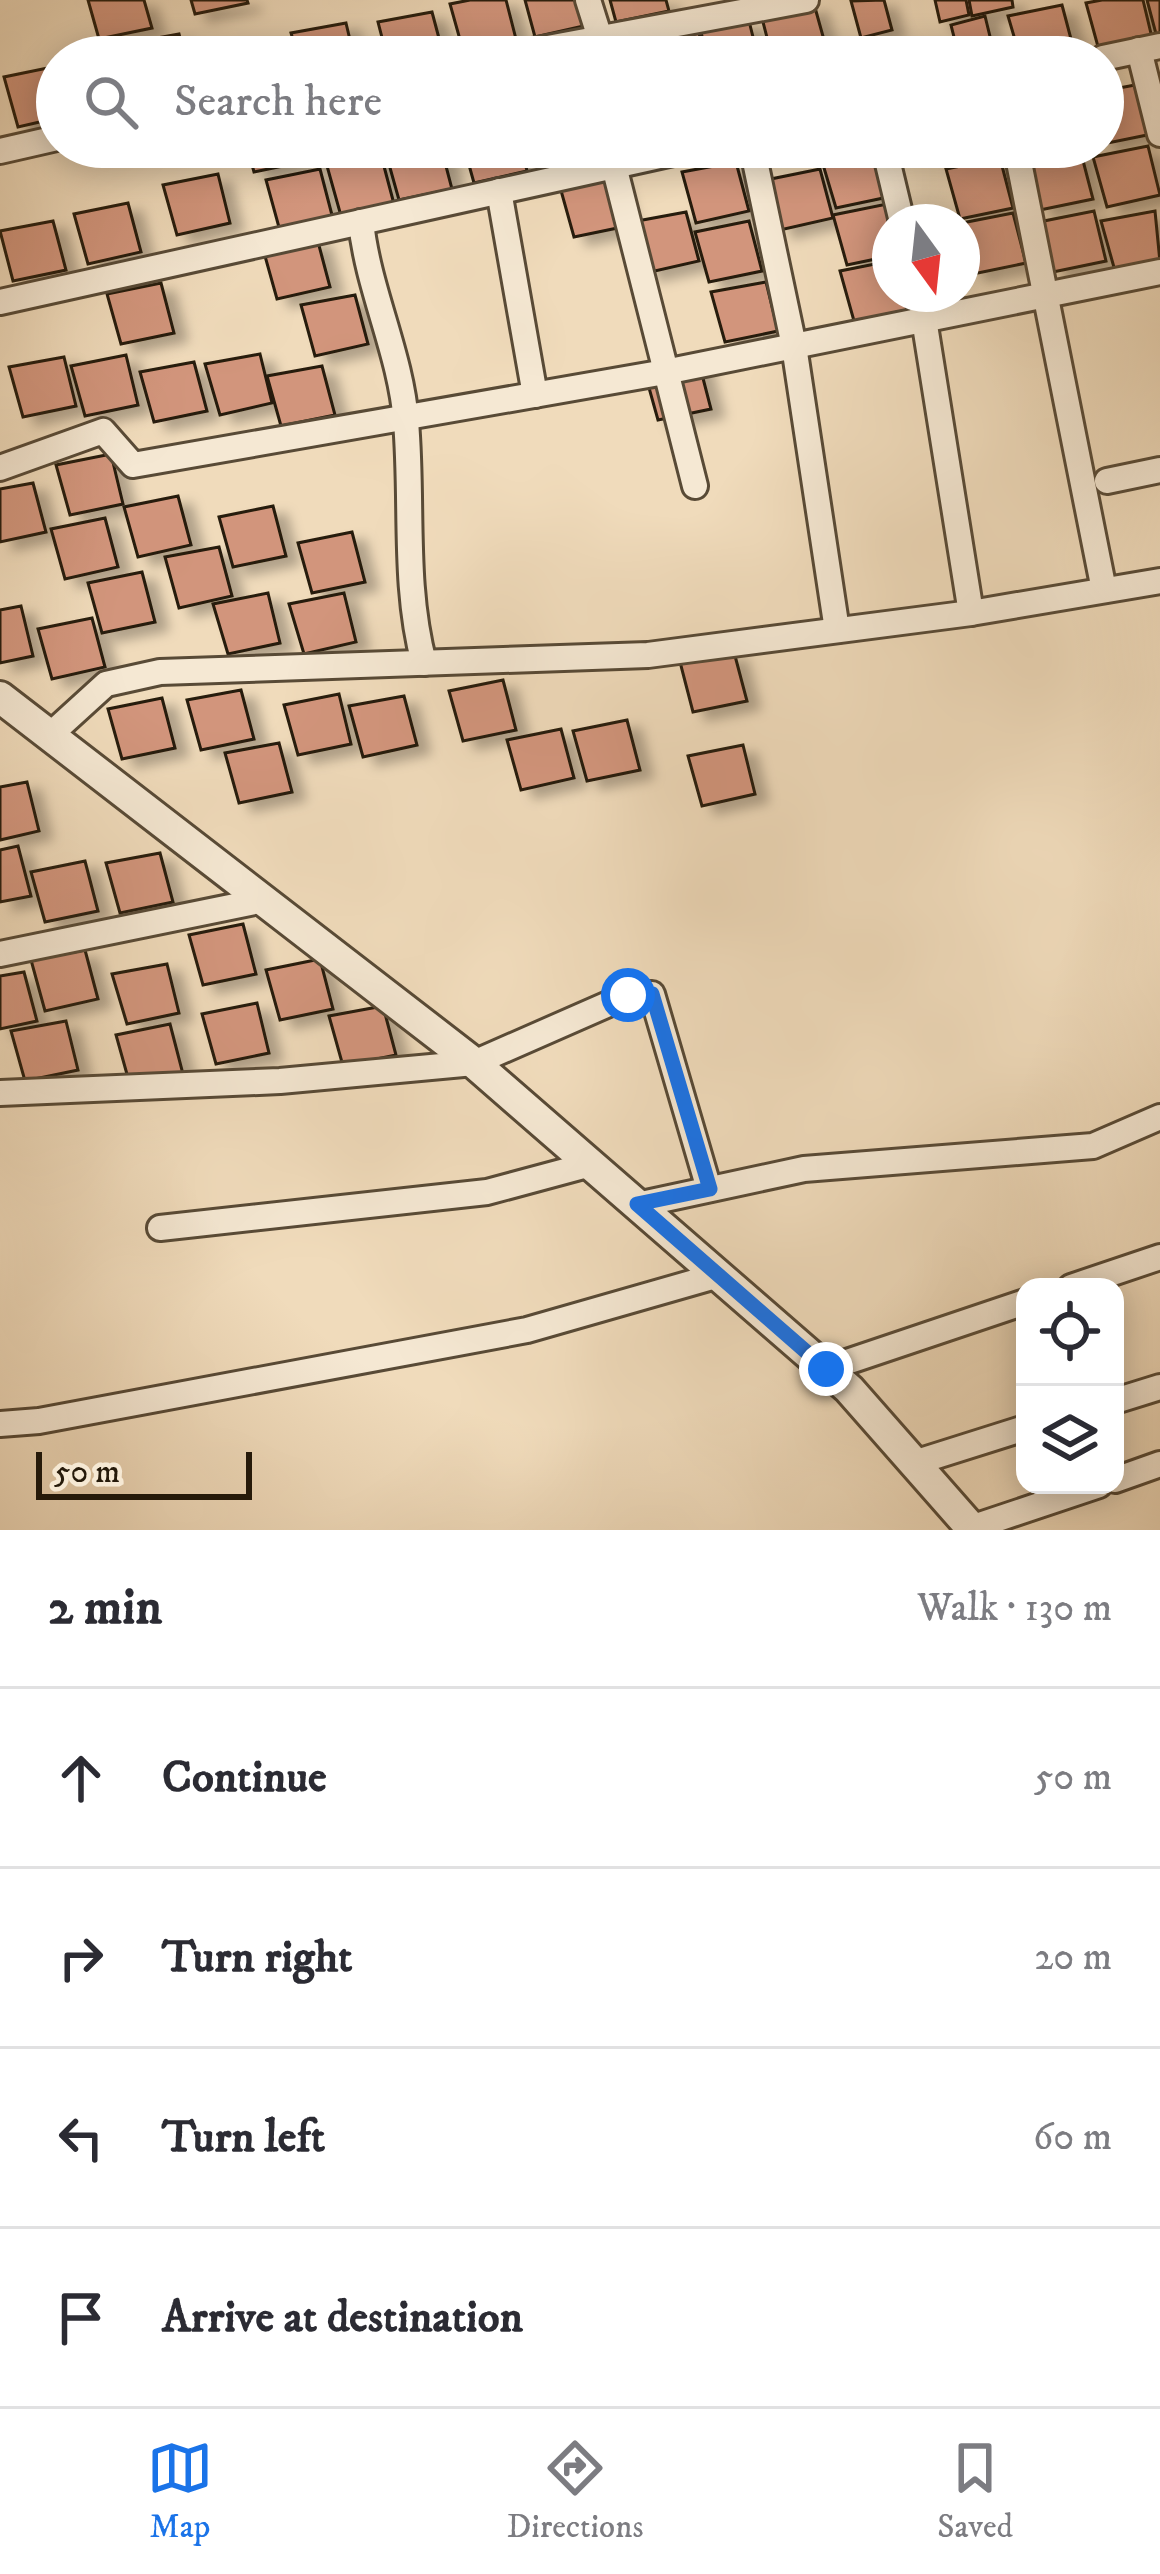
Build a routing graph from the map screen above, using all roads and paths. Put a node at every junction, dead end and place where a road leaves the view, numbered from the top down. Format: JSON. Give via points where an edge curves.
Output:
{"nodes":[{"id":1,"x":588,"y":0,"type":"edge"},
{"id":2,"x":806,"y":0,"type":"edge"},
{"id":3,"x":599,"y":36,"type":"edge"},
{"id":4,"x":611,"y":36,"type":"edge"},
{"id":5,"x":1150,"y":48,"type":"edge"},
{"id":6,"x":1160,"y":134,"type":"edge"},
{"id":7,"x":36,"y":143,"type":"edge"},
{"id":8,"x":0,"y":151,"type":"edge"},
{"id":9,"x":605,"y":168,"type":"edge"},
{"id":10,"x":614,"y":168,"type":"edge"},
{"id":11,"x":756,"y":168,"type":"edge"},
{"id":12,"x":889,"y":168,"type":"edge"},
{"id":13,"x":1020,"y":168,"type":"edge"},
{"id":14,"x":499,"y":191,"type":"junction"},
{"id":15,"x":898,"y":204,"type":"edge"},
{"id":16,"x":361,"y":222,"type":"junction"},
{"id":17,"x":1160,"y":272,"type":"edge"},
{"id":18,"x":1045,"y":295,"type":"junction"},
{"id":19,"x":0,"y":302,"type":"edge"},
{"id":20,"x":924,"y":312,"type":"edge"},
{"id":21,"x":926,"y":320,"type":"junction"},
{"id":22,"x":794,"y":346,"type":"junction"},
{"id":23,"x":665,"y":372,"type":"junction"},
{"id":24,"x":535,"y":395,"type":"junction"},
{"id":25,"x":406,"y":417,"type":"junction"},
{"id":26,"x":0,"y":468,"type":"edge"},
{"id":27,"x":1160,"y":470,"type":"edge"},
{"id":28,"x":1107,"y":481,"type":"dead end"},
{"id":29,"x":695,"y":487,"type":"dead end"},
{"id":30,"x":1160,"y":581,"type":"edge"},
{"id":31,"x":1104,"y":590,"type":"junction"},
{"id":32,"x":971,"y":613,"type":"junction"},
{"id":33,"x":837,"y":630,"type":"junction"},
{"id":34,"x":424,"y":663,"type":"junction"},
{"id":35,"x":0,"y":697,"type":"edge"},
{"id":36,"x":50,"y":735,"type":"junction"},
{"id":37,"x":264,"y":900,"type":"junction"},
{"id":38,"x":0,"y":954,"type":"edge"},
{"id":39,"x":474,"y":1063,"type":"junction"},
{"id":40,"x":0,"y":1094,"type":"edge"},
{"id":41,"x":1160,"y":1117,"type":"edge"},
{"id":42,"x":591,"y":1164,"type":"junction"},
{"id":43,"x":710,"y":1189,"type":"junction"},
{"id":44,"x":637,"y":1204,"type":"junction"},
{"id":45,"x":160,"y":1228,"type":"dead end"},
{"id":46,"x":1160,"y":1257,"type":"edge"},
{"id":47,"x":719,"y":1275,"type":"junction"},
{"id":48,"x":1098,"y":1278,"type":"edge"},
{"id":49,"x":1016,"y":1306,"type":"edge"},
{"id":50,"x":826,"y":1369,"type":"junction"},
{"id":51,"x":1160,"y":1387,"type":"edge"},
{"id":52,"x":1124,"y":1398,"type":"edge"},
{"id":53,"x":0,"y":1424,"type":"edge"},
{"id":54,"x":1016,"y":1431,"type":"edge"},
{"id":55,"x":914,"y":1463,"type":"junction"},
{"id":56,"x":1160,"y":1464,"type":"edge"},
{"id":57,"x":1124,"y":1477,"type":"edge"},
{"id":58,"x":1073,"y":1494,"type":"edge"},
{"id":59,"x":972,"y":1529,"type":"edge"}],
"edges":[{"from":1,"to":3,"type":"street"},
{"from":2,"to":4,"type":"street"},
{"from":5,"to":6,"type":"street"},
{"from":7,"to":8,"type":"street"},
{"from":9,"to":14,"type":"street"},
{"from":10,"to":23,"type":"street"},
{"from":11,"to":22,"type":"street"},
{"from":12,"to":15,"type":"street"},
{"from":13,"to":18,"type":"street"},
{"from":14,"to":16,"type":"street"},
{"from":14,"to":24,"type":"street"},
{"from":16,"to":19,"type":"street"},
{"from":16,"to":25,"type":"street"},
{"from":17,"to":18,"type":"street"},
{"from":18,"to":21,"type":"street"},
{"from":18,"to":31,"type":"street"},
{"from":20,"to":21,"type":"street"},
{"from":21,"to":22,"type":"street"},
{"from":21,"to":32,"type":"street"},
{"from":22,"to":23,"type":"street"},
{"from":22,"to":33,"type":"street"},
{"from":23,"to":24,"type":"street"},
{"from":23,"to":29,"type":"street"},
{"from":24,"to":25,"type":"street"},
{"from":25,"to":26,"type":"street","via":[[133,465],[103,431]]},
{"from":25,"to":34,"type":"street","via":[[412,616]]},
{"from":27,"to":28,"type":"street"},
{"from":30,"to":31,"type":"street"},
{"from":31,"to":32,"type":"street"},
{"from":32,"to":33,"type":"street"},
{"from":33,"to":34,"type":"street","via":[[648,655]]},
{"from":34,"to":36,"type":"street","via":[[160,672],[106,684]]},
{"from":35,"to":36,"type":"street"},
{"from":36,"to":37,"type":"street"},
{"from":37,"to":38,"type":"street"},
{"from":37,"to":39,"type":"street"},
{"from":39,"to":40,"type":"street"},
{"from":39,"to":42,"type":"street"},
{"from":39,"to":43,"type":"street","via":[[628,995],[652,994]]},
{"from":41,"to":43,"type":"street","via":[[1093,1146],[804,1169]]},
{"from":42,"to":44,"type":"street"},
{"from":42,"to":45,"type":"street","via":[[488,1192]]},
{"from":43,"to":44,"type":"street"},
{"from":44,"to":47,"type":"street"},
{"from":46,"to":48,"type":"street"},
{"from":47,"to":50,"type":"street"},
{"from":47,"to":53,"type":"street","via":[[527,1330]]},
{"from":49,"to":50,"type":"street"},
{"from":50,"to":55,"type":"street"},
{"from":51,"to":52,"type":"street"},
{"from":54,"to":55,"type":"street"},
{"from":55,"to":59,"type":"street"},
{"from":56,"to":57,"type":"street"},
{"from":58,"to":59,"type":"street"}]}
